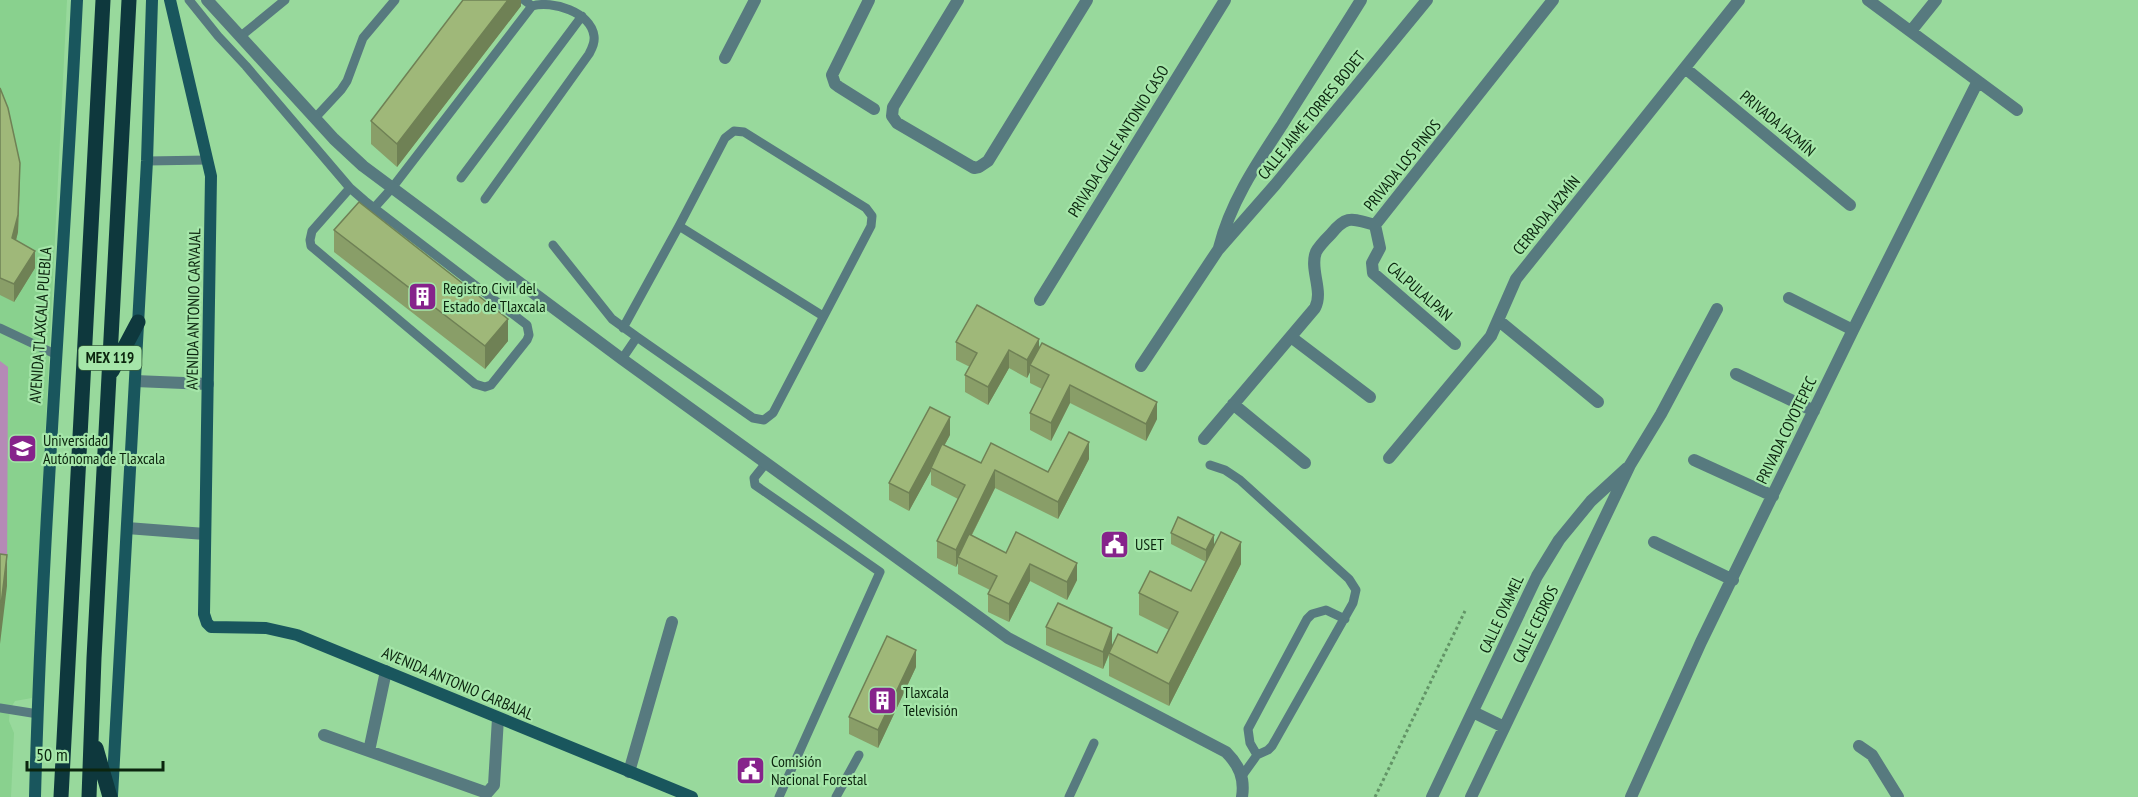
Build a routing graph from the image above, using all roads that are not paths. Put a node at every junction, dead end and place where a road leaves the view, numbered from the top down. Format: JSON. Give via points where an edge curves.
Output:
{"nodes":[{"id":1,"x":77,"y":0,"type":"edge"},
{"id":2,"x":104,"y":0,"type":"edge"},
{"id":3,"x":129,"y":0,"type":"edge"},
{"id":4,"x":152,"y":0,"type":"edge"},
{"id":5,"x":170,"y":0,"type":"edge"},
{"id":6,"x":189,"y":0,"type":"edge"},
{"id":7,"x":207,"y":0,"type":"edge"},
{"id":8,"x":285,"y":0,"type":"edge"},
{"id":9,"x":395,"y":0,"type":"edge"},
{"id":10,"x":755,"y":0,"type":"edge"},
{"id":11,"x":869,"y":0,"type":"edge"},
{"id":12,"x":958,"y":0,"type":"edge"},
{"id":13,"x":1087,"y":0,"type":"edge"},
{"id":14,"x":1225,"y":0,"type":"edge"},
{"id":15,"x":1361,"y":0,"type":"edge"},
{"id":16,"x":1427,"y":0,"type":"edge"},
{"id":17,"x":1553,"y":0,"type":"edge"},
{"id":18,"x":1739,"y":0,"type":"edge"},
{"id":19,"x":1868,"y":0,"type":"edge"},
{"id":20,"x":1936,"y":0,"type":"edge"},
{"id":21,"x":528,"y":3,"type":"edge"},
{"id":22,"x":582,"y":15,"type":"junction"},
{"id":23,"x":1911,"y":31,"type":"junction"},
{"id":24,"x":242,"y":36,"type":"junction"},
{"id":25,"x":725,"y":58,"type":"dead end"},
{"id":26,"x":1685,"y":68,"type":"junction"},
{"id":27,"x":1978,"y":81,"type":"junction"},
{"id":28,"x":874,"y":109,"type":"dead end"},
{"id":29,"x":2017,"y":110,"type":"dead end"},
{"id":30,"x":315,"y":118,"type":"junction"},
{"id":31,"x":208,"y":160,"type":"junction"},
{"id":32,"x":147,"y":161,"type":"junction"},
{"id":33,"x":461,"y":178,"type":"dead end"},
{"id":34,"x":350,"y":188,"type":"junction"},
{"id":35,"x":392,"y":188,"type":"junction"},
{"id":36,"x":485,"y":199,"type":"dead end"},
{"id":37,"x":1850,"y":204,"type":"dead end"},
{"id":38,"x":374,"y":208,"type":"junction"},
{"id":39,"x":1375,"y":225,"type":"junction"},
{"id":40,"x":679,"y":226,"type":"junction"},
{"id":41,"x":553,"y":245,"type":"dead end"},
{"id":42,"x":1218,"y":250,"type":"junction"},
{"id":43,"x":1789,"y":298,"type":"dead end"},
{"id":44,"x":1040,"y":300,"type":"dead end"},
{"id":45,"x":1717,"y":309,"type":"dead end"},
{"id":46,"x":823,"y":316,"type":"junction"},
{"id":47,"x":1498,"y":320,"type":"junction"},
{"id":48,"x":138,"y":322,"type":"junction"},
{"id":49,"x":0,"y":328,"type":"edge"},
{"id":50,"x":623,"y":328,"type":"junction"},
{"id":51,"x":1853,"y":330,"type":"junction"},
{"id":52,"x":637,"y":337,"type":"junction"},
{"id":53,"x":1291,"y":337,"type":"junction"},
{"id":54,"x":1455,"y":344,"type":"dead end"},
{"id":55,"x":55,"y":354,"type":"junction"},
{"id":56,"x":622,"y":359,"type":"junction"},
{"id":57,"x":1141,"y":366,"type":"dead end"},
{"id":58,"x":1736,"y":374,"type":"dead end"},
{"id":59,"x":109,"y":377,"type":"junction"},
{"id":60,"x":135,"y":381,"type":"junction"},
{"id":61,"x":208,"y":384,"type":"junction"},
{"id":62,"x":1370,"y":398,"type":"dead end"},
{"id":63,"x":1598,"y":402,"type":"dead end"},
{"id":64,"x":1233,"y":404,"type":"junction"},
{"id":65,"x":1814,"y":411,"type":"junction"},
{"id":66,"x":1204,"y":439,"type":"dead end"},
{"id":67,"x":1389,"y":458,"type":"dead end"},
{"id":68,"x":1694,"y":460,"type":"dead end"},
{"id":69,"x":766,"y":463,"type":"junction"},
{"id":70,"x":1305,"y":463,"type":"dead end"},
{"id":71,"x":1210,"y":465,"type":"dead end"},
{"id":72,"x":1630,"y":465,"type":"junction"},
{"id":73,"x":1773,"y":496,"type":"junction"},
{"id":74,"x":127,"y":528,"type":"junction"},
{"id":75,"x":205,"y":534,"type":"junction"},
{"id":76,"x":1654,"y":542,"type":"dead end"},
{"id":77,"x":1733,"y":580,"type":"junction"},
{"id":78,"x":1345,"y":619,"type":"junction"},
{"id":79,"x":672,"y":622,"type":"dead end"},
{"id":80,"x":207,"y":623,"type":"joint"},
{"id":81,"x":386,"y":671,"type":"junction"},
{"id":82,"x":0,"y":708,"type":"edge"},
{"id":83,"x":1473,"y":712,"type":"junction"},
{"id":84,"x":38,"y":714,"type":"junction"},
{"id":85,"x":498,"y":718,"type":"junction"},
{"id":86,"x":1504,"y":727,"type":"junction"},
{"id":87,"x":324,"y":735,"type":"dead end"},
{"id":88,"x":92,"y":737,"type":"junction"},
{"id":89,"x":1094,"y":743,"type":"dead end"},
{"id":90,"x":1859,"y":746,"type":"dead end"},
{"id":91,"x":369,"y":751,"type":"junction"},
{"id":92,"x":859,"y":755,"type":"dead end"},
{"id":93,"x":1257,"y":755,"type":"junction"},
{"id":94,"x":629,"y":772,"type":"junction"},
{"id":95,"x":1242,"y":776,"type":"junction"},
{"id":96,"x":35,"y":797,"type":"edge"},
{"id":97,"x":61,"y":797,"type":"edge"},
{"id":98,"x":89,"y":797,"type":"edge"},
{"id":99,"x":111,"y":797,"type":"edge"},
{"id":100,"x":692,"y":797,"type":"edge"},
{"id":101,"x":779,"y":797,"type":"edge"},
{"id":102,"x":836,"y":797,"type":"edge"},
{"id":103,"x":1069,"y":797,"type":"edge"},
{"id":104,"x":1242,"y":797,"type":"edge"},
{"id":105,"x":1432,"y":797,"type":"edge"},
{"id":106,"x":1471,"y":797,"type":"edge"},
{"id":107,"x":1631,"y":797,"type":"edge"},
{"id":108,"x":1898,"y":797,"type":"edge"}],
"edges":[{"from":1,"to":55,"type":"main road","name":"AVENIDA TLAXCALA PUEBLA"},
{"from":2,"to":97,"type":"main road","number":"MEX 119"},
{"from":3,"to":59,"type":"main road","number":"MEX 119"},
{"from":4,"to":32,"type":"main road"},
{"from":5,"to":31,"type":"main road","name":"AVENIDA ANTONIO CARVAJAL"},
{"from":6,"to":34,"type":"lane"},
{"from":7,"to":24,"type":"street"},
{"from":8,"to":24,"type":"lane"},
{"from":9,"to":30,"type":"lane","via":[[363,38],[341,90]]},
{"from":10,"to":25,"type":"street"},
{"from":11,"to":28,"type":"street","via":[[834,70],[833,80]]},
{"from":12,"to":13,"type":"street","via":[[893,106],[892,116],[897,123],[969,166],[979,167],[988,161]]},
{"from":14,"to":44,"type":"street","name":"PRIVADA CALLE ANTONIO CASO"},
{"from":15,"to":42,"type":"street","name":"CALLE JAIME TORRES BODET","via":[[1260,159],[1222,231]]},
{"from":16,"to":42,"type":"street","name":"CALLE JAIME TORRES BODET"},
{"from":17,"to":39,"type":"street","name":"PRIVADA LOS PINOS"},
{"from":18,"to":26,"type":"street","name":"CERRADA JAZMÍN"},
{"from":19,"to":23,"type":"street"},
{"from":20,"to":23,"type":"street"},
{"from":21,"to":22,"type":"lane","via":[[558,2]]},
{"from":21,"to":35,"type":"lane"},
{"from":22,"to":33,"type":"lane"},
{"from":22,"to":36,"type":"lane","via":[[594,33],[590,54]]},
{"from":23,"to":27,"type":"street"},
{"from":24,"to":30,"type":"street"},
{"from":26,"to":37,"type":"street","name":"PRIVADA JAZMÍN"},
{"from":26,"to":47,"type":"street","name":"CERRADA JAZMÍN","via":[[1516,279]]},
{"from":27,"to":29,"type":"street"},
{"from":27,"to":51,"type":"street","name":"PRIVADA COYOTEPEC"},
{"from":30,"to":35,"type":"street","via":[[350,155]]},
{"from":31,"to":32,"type":"lane"},
{"from":31,"to":61,"type":"main road","name":"AVENIDA ANTONIO CARVAJAL","via":[[212,191]]},
{"from":32,"to":48,"type":"main road"},
{"from":34,"to":38,"type":"lane"},
{"from":34,"to":38,"type":"lane","via":[[312,231],[311,246],[475,384],[491,385],[527,340],[527,325]]},
{"from":35,"to":38,"type":"lane"},
{"from":35,"to":56,"type":"street"},
{"from":39,"to":53,"type":"street","name":"PRIVADA LOS PINOS","via":[[1346,219],[1318,249],[1318,303]]},
{"from":39,"to":54,"type":"street","name":"CALPULALPAN","via":[[1380,248],[1372,263],[1373,273]]},
{"from":40,"to":46,"type":"lane"},
{"from":40,"to":46,"type":"lane","via":[[725,138],[734,131],[744,132],[859,203],[870,211],[871,226]]},
{"from":40,"to":50,"type":"lane"},
{"from":41,"to":50,"type":"lane"},
{"from":42,"to":57,"type":"street","name":"CALLE JAIME TORRES BODET"},
{"from":43,"to":51,"type":"street"},
{"from":45,"to":72,"type":"street"},
{"from":46,"to":52,"type":"lane","via":[[773,412],[764,420],[753,418]]},
{"from":47,"to":63,"type":"street"},
{"from":47,"to":67,"type":"street","name":"CERRADA JAZMÍN","via":[[1491,336]]},
{"from":48,"to":59,"type":"main road"},
{"from":48,"to":60,"type":"main road"},
{"from":49,"to":55,"type":"lane"},
{"from":50,"to":52,"type":"lane"},
{"from":51,"to":65,"type":"street","name":"PRIVADA COYOTEPEC"},
{"from":52,"to":56,"type":"lane"},
{"from":53,"to":62,"type":"street"},
{"from":53,"to":64,"type":"street","name":"PRIVADA LOS PINOS"},
{"from":55,"to":84,"type":"main road","name":"AVENIDA TLAXCALA PUEBLA"},
{"from":56,"to":69,"type":"street"},
{"from":58,"to":65,"type":"street"},
{"from":59,"to":88,"type":"main road","number":"MEX 119"},
{"from":60,"to":61,"type":"street"},
{"from":60,"to":74,"type":"main road"},
{"from":61,"to":75,"type":"main road","name":"AVENIDA ANTONIO CARVAJAL"},
{"from":64,"to":66,"type":"street","name":"PRIVADA LOS PINOS"},
{"from":64,"to":70,"type":"street"},
{"from":65,"to":73,"type":"street","name":"PRIVADA COYOTEPEC"},
{"from":68,"to":73,"type":"street"},
{"from":69,"to":95,"type":"street","via":[[1008,638],[1217,746],[1233,759]]},
{"from":69,"to":101,"type":"lane","via":[[754,478],[755,485],[880,572]]},
{"from":71,"to":78,"type":"lane","via":[[1240,480],[1349,579],[1356,597]]},
{"from":72,"to":83,"type":"street","name":"CALLE OYAMEL","via":[[1591,501],[1559,540],[1537,576]]},
{"from":72,"to":86,"type":"street","name":"CALLE CEDROS"},
{"from":73,"to":77,"type":"street","name":"PRIVADA COYOTEPEC"},
{"from":74,"to":75,"type":"street"},
{"from":74,"to":99,"type":"main road"},
{"from":75,"to":80,"type":"main road","name":"AVENIDA ANTONIO CARVAJAL"},
{"from":76,"to":77,"type":"street"},
{"from":77,"to":107,"type":"street","name":"PRIVADA COYOTEPEC"},
{"from":78,"to":93,"type":"lane","via":[[1272,746]]},
{"from":78,"to":93,"type":"lane","via":[[1326,610],[1307,619],[1248,729]]},
{"from":79,"to":94,"type":"street"},
{"from":80,"to":81,"type":"main road","name":"AVENIDA ANTONIO CARBAJAL","via":[[211,627],[266,628],[297,634]]},
{"from":81,"to":85,"type":"main road","name":"AVENIDA ANTONIO CARBAJAL"},
{"from":81,"to":91,"type":"street"},
{"from":82,"to":84,"type":"lane"},
{"from":83,"to":86,"type":"street"},
{"from":83,"to":105,"type":"street","name":"CALLE OYAMEL"},
{"from":84,"to":96,"type":"main road","name":"AVENIDA TLAXCALA PUEBLA"},
{"from":85,"to":91,"type":"street","via":[[494,785],[487,793]]},
{"from":85,"to":94,"type":"main road","name":"AVENIDA ANTONIO CARBAJAL"},
{"from":86,"to":106,"type":"street","name":"CALLE CEDROS"},
{"from":87,"to":91,"type":"street"},
{"from":88,"to":98,"type":"main road","number":"MEX 119"},
{"from":88,"to":99,"type":"main road"},
{"from":89,"to":103,"type":"lane"},
{"from":90,"to":108,"type":"street","via":[[1872,755]]},
{"from":92,"to":102,"type":"lane"},
{"from":93,"to":95,"type":"lane"},
{"from":94,"to":100,"type":"main road","name":"AVENIDA ANTONIO CARBAJAL"},
{"from":95,"to":104,"type":"street"}]}
